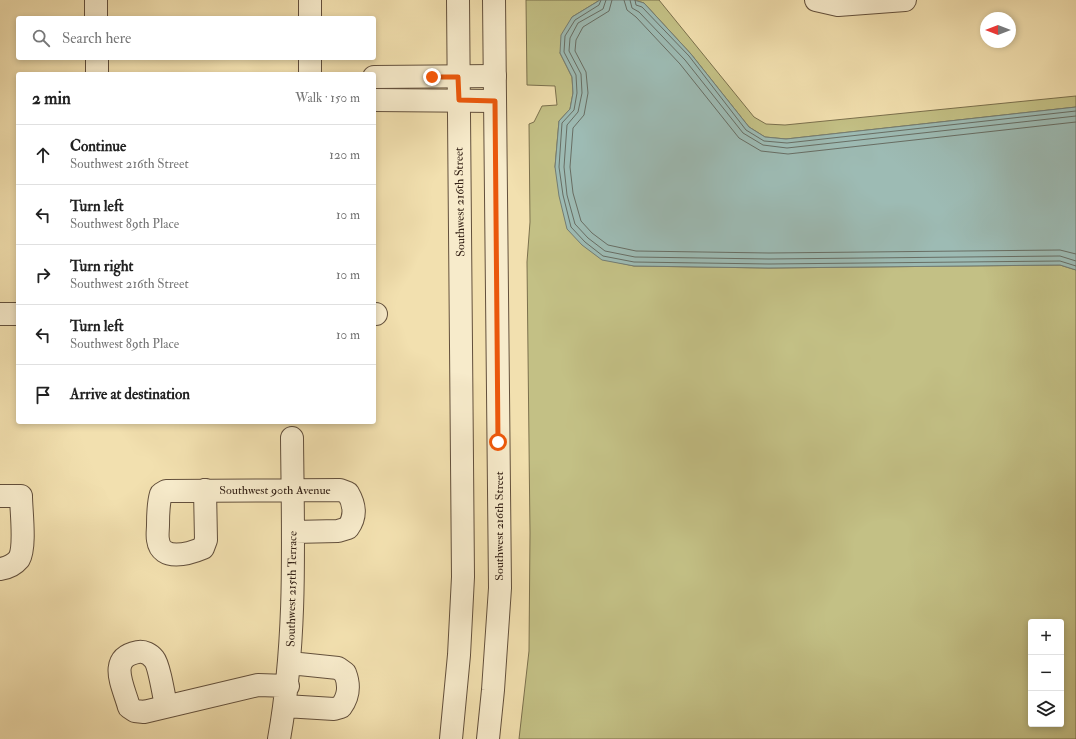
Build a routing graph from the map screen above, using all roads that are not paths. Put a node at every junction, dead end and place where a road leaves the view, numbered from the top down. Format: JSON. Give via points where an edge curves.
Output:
{"nodes":[{"id":1,"x":96,"y":0,"type":"edge"},
{"id":2,"x":310,"y":0,"type":"edge"},
{"id":3,"x":458,"y":0,"type":"edge"},
{"id":4,"x":494,"y":0,"type":"edge"},
{"id":5,"x":816,"y":0,"type":"edge"},
{"id":6,"x":906,"y":0,"type":"edge"},
{"id":7,"x":96,"y":16,"type":"edge"},
{"id":8,"x":310,"y":16,"type":"edge"},
{"id":9,"x":97,"y":60,"type":"edge"},
{"id":10,"x":310,"y":60,"type":"edge"},
{"id":11,"x":97,"y":72,"type":"edge"},
{"id":12,"x":310,"y":72,"type":"edge"},
{"id":13,"x":495,"y":76,"type":"junction"},
{"id":14,"x":376,"y":77,"type":"edge"},
{"id":15,"x":458,"y":77,"type":"junction"},
{"id":16,"x":376,"y":100,"type":"edge"},
{"id":17,"x":459,"y":100,"type":"junction"},
{"id":18,"x":495,"y":101,"type":"junction"},
{"id":19,"x":0,"y":314,"type":"edge"},
{"id":20,"x":16,"y":314,"type":"edge"},
{"id":21,"x":292,"y":438,"type":"dead end"},
{"id":22,"x":205,"y":490,"type":"dead end"},
{"id":23,"x":293,"y":490,"type":"junction"},
{"id":24,"x":0,"y":496,"type":"edge"},
{"id":25,"x":293,"y":532,"type":"junction"},
{"id":26,"x":0,"y":569,"type":"edge"},
{"id":27,"x":290,"y":663,"type":"junction"},
{"id":28,"x":286,"y":696,"type":"junction"},
{"id":29,"x":166,"y":706,"type":"dead end"},
{"id":30,"x":279,"y":739,"type":"edge"},
{"id":31,"x":451,"y":739,"type":"edge"},
{"id":32,"x":488,"y":739,"type":"edge"}],
"edges":[{"from":1,"to":7,"type":"street"},
{"from":2,"to":8,"type":"street"},
{"from":3,"to":15,"type":"street","name":"Southwest 216th Street"},
{"from":4,"to":13,"type":"street","name":"Southwest 216th Street"},
{"from":5,"to":6,"type":"street","via":[[838,5]]},
{"from":9,"to":11,"type":"street"},
{"from":10,"to":12,"type":"street"},
{"from":13,"to":15,"type":"street"},
{"from":13,"to":18,"type":"street","name":"Southwest 216th Street"},
{"from":14,"to":15,"type":"street"},
{"from":15,"to":17,"type":"street","name":"Southwest 216th Street"},
{"from":16,"to":17,"type":"street"},
{"from":17,"to":18,"type":"street"},
{"from":17,"to":31,"type":"street","name":"Southwest 216th Street","via":[[463,577]]},
{"from":18,"to":32,"type":"street","name":"Southwest 216th Street","via":[[500,588]]},
{"from":19,"to":20,"type":"street"},
{"from":21,"to":23,"type":"street","name":"Southwest 215th Terrace"},
{"from":22,"to":23,"type":"street","name":"Southwest 90th Avenue"},
{"from":23,"to":25,"type":"street","name":"Southwest 215th Terrace"},
{"from":23,"to":25,"type":"street","name":"Southwest 90th Avenue","via":[[340,490],[348,493],[354,508],[353,520],[348,528],[338,531]]},
{"from":24,"to":26,"type":"street","via":[[21,496],[22,547],[19,558],[12,566]]},
{"from":25,"to":27,"type":"street","name":"Southwest 215th Terrace","via":[[293,622]]},
{"from":27,"to":28,"type":"street","name":"Southwest 215th Terrace"},
{"from":27,"to":28,"type":"street","via":[[338,668],[345,673],[349,689],[341,707],[334,709]]},
{"from":28,"to":29,"type":"street","via":[[258,685]]},
{"from":28,"to":30,"type":"street","name":"Southwest 215th Terrace"}]}
